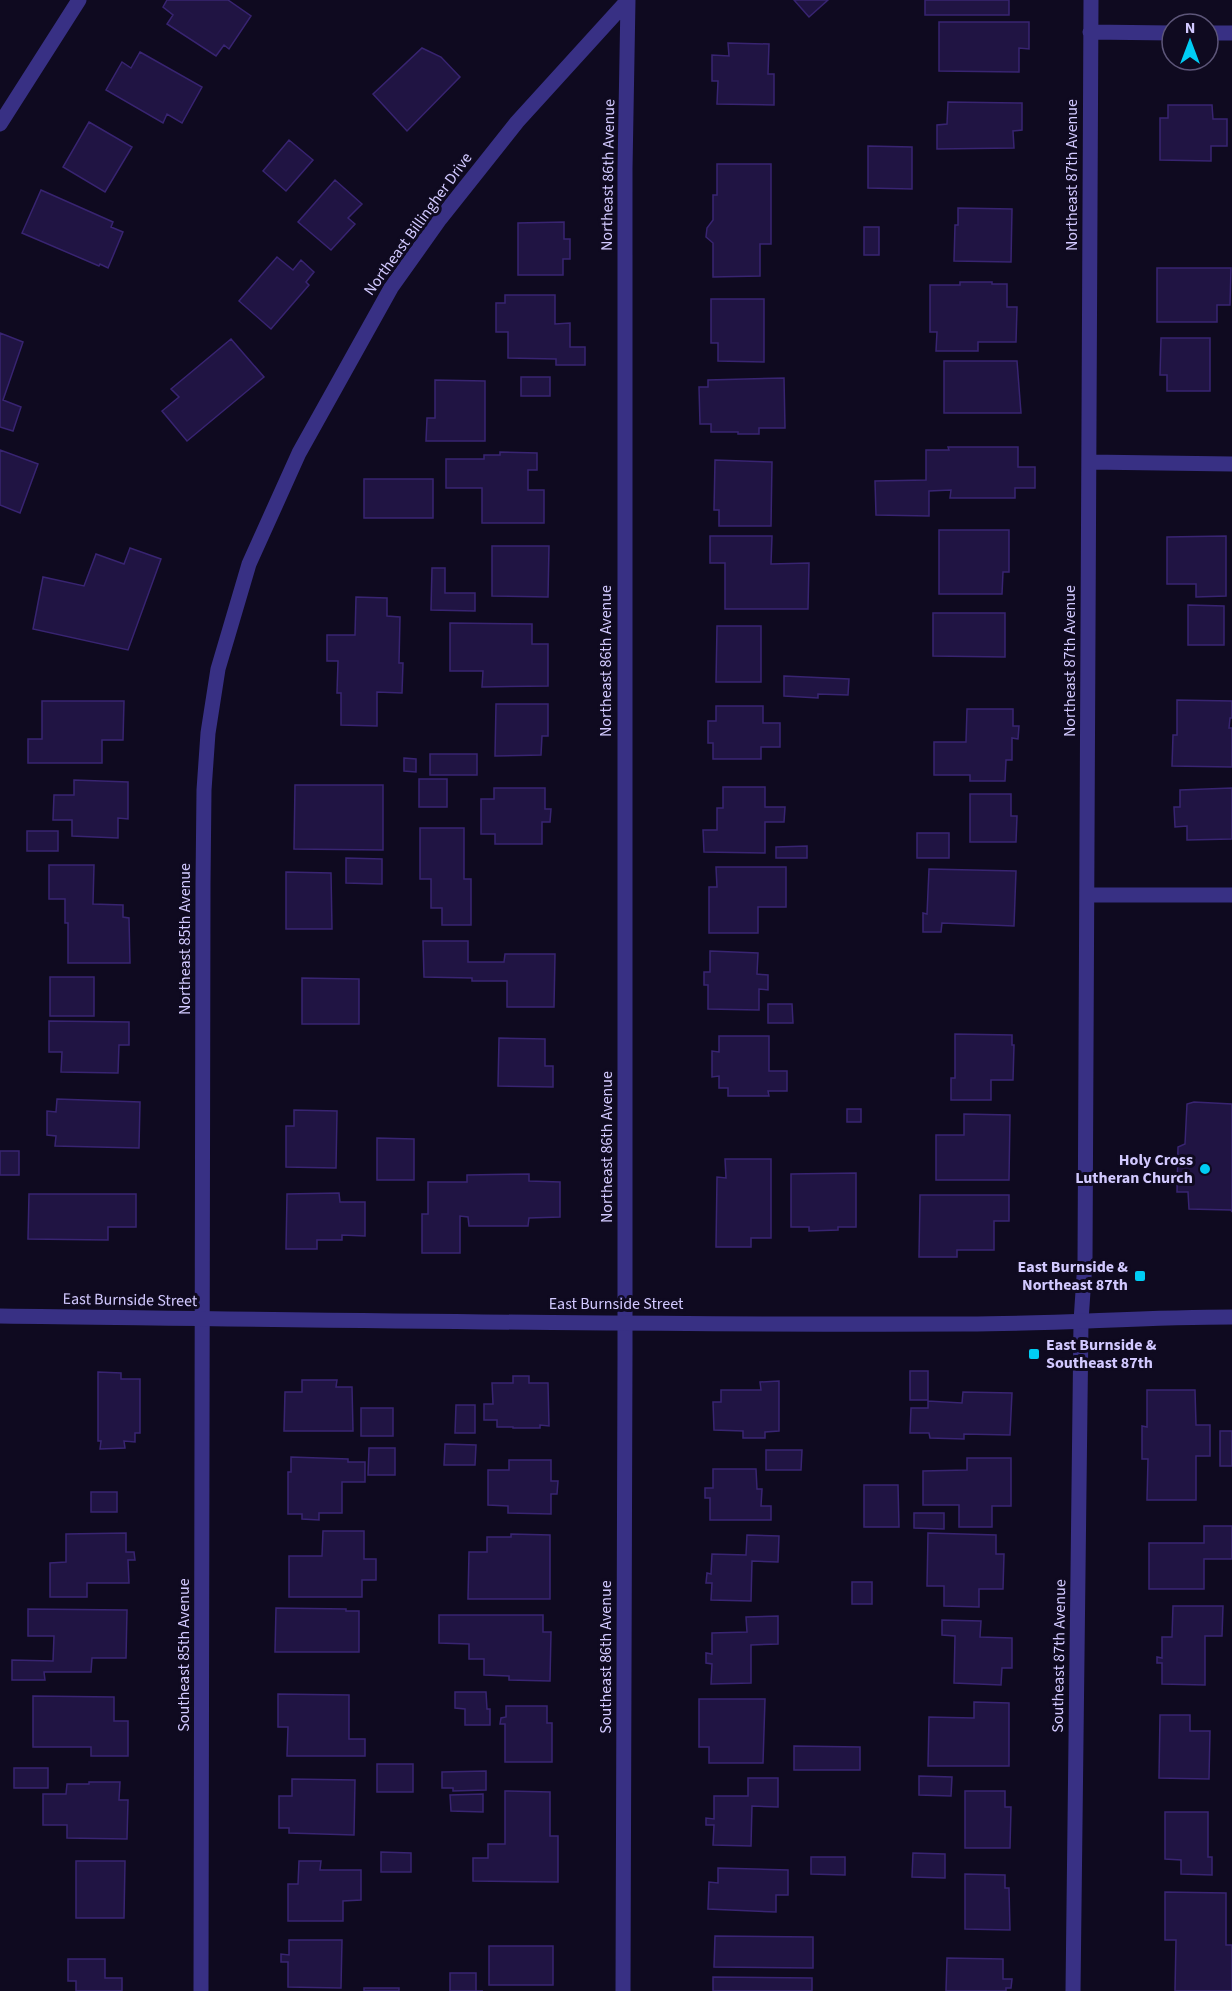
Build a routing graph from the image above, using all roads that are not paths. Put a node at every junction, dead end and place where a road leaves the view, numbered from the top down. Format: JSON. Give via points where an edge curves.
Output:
{"nodes":[{"id":1,"x":79,"y":0,"type":"edge"},
{"id":2,"x":628,"y":0,"type":"edge"},
{"id":3,"x":1090,"y":0,"type":"edge"},
{"id":4,"x":1090,"y":32,"type":"junction"},
{"id":5,"x":1160,"y":33,"type":"edge"},
{"id":6,"x":0,"y":124,"type":"edge"},
{"id":7,"x":1089,"y":462,"type":"junction"},
{"id":8,"x":1232,"y":464,"type":"edge"},
{"id":9,"x":249,"y":564,"type":"joint"},
{"id":10,"x":1087,"y":895,"type":"junction"},
{"id":11,"x":1232,"y":895,"type":"edge"},
{"id":12,"x":0,"y":1316,"type":"edge"},
{"id":13,"x":1232,"y":1317,"type":"edge"},
{"id":14,"x":202,"y":1319,"type":"junction"},
{"id":15,"x":1081,"y":1321,"type":"junction"},
{"id":16,"x":626,"y":1323,"type":"junction"},
{"id":17,"x":201,"y":1991,"type":"edge"},
{"id":18,"x":623,"y":1991,"type":"edge"},
{"id":19,"x":1073,"y":1991,"type":"edge"}],
"edges":[{"from":1,"to":6,"type":"street"},
{"from":2,"to":9,"type":"street","name":"Northeast Billingher Drive","via":[[517,122],[391,288],[299,453]]},
{"from":2,"to":16,"type":"street","name":"Northeast 86th Avenue"},
{"from":3,"to":4,"type":"street","name":"Northeast 87th Avenue"},
{"from":4,"to":5,"type":"street"},
{"from":4,"to":7,"type":"street","name":"Northeast 87th Avenue"},
{"from":7,"to":8,"type":"street"},
{"from":7,"to":10,"type":"street","name":"Northeast 87th Avenue"},
{"from":9,"to":14,"type":"street","name":"Northeast 85th Avenue","via":[[218,669],[207,744]]},
{"from":10,"to":11,"type":"street"},
{"from":10,"to":15,"type":"street","name":"Northeast 87th Avenue","via":[[1085,1262]]},
{"from":12,"to":14,"type":"street","name":"East Burnside Street"},
{"from":13,"to":15,"type":"street","name":"East Burnside Street"},
{"from":14,"to":16,"type":"street","name":"East Burnside Street"},
{"from":14,"to":17,"type":"street","name":"Southeast 85th Avenue"},
{"from":15,"to":16,"type":"street","name":"East Burnside Street"},
{"from":15,"to":19,"type":"street","name":"Southeast 87th Avenue"},
{"from":16,"to":18,"type":"street","name":"Southeast 86th Avenue"}]}
